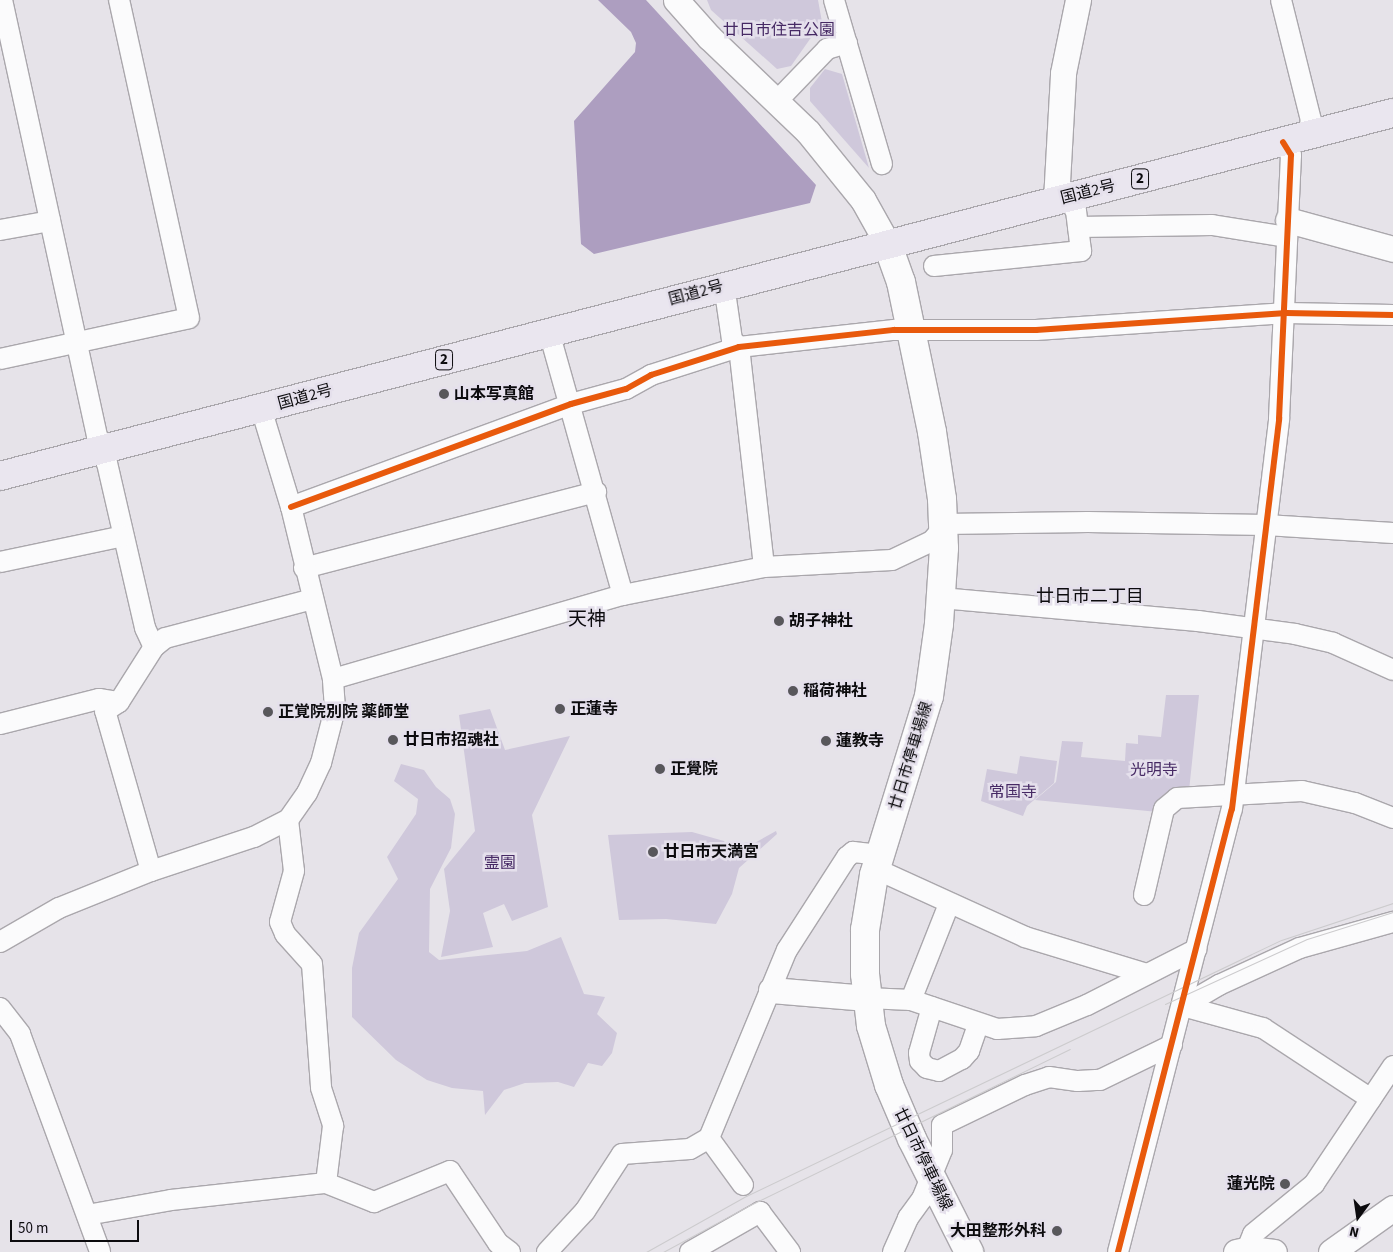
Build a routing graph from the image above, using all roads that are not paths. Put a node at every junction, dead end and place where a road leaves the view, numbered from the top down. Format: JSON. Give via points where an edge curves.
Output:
{"nodes":[{"id":1,"x":2,"y":0,"type":"edge"},
{"id":2,"x":119,"y":0,"type":"edge"},
{"id":3,"x":676,"y":0,"type":"edge"},
{"id":4,"x":834,"y":0,"type":"edge"},
{"id":5,"x":1078,"y":0,"type":"edge"},
{"id":6,"x":1281,"y":0,"type":"edge"},
{"id":7,"x":848,"y":43,"type":"junction"},
{"id":8,"x":778,"y":100,"type":"junction"},
{"id":9,"x":1393,"y":113,"type":"edge"},
{"id":10,"x":1295,"y":138,"type":"junction"},
{"id":11,"x":882,"y":164,"type":"dead end"},
{"id":12,"x":1062,"y":199,"type":"junction"},
{"id":13,"x":50,"y":221,"type":"junction"},
{"id":14,"x":1078,"y":227,"type":"junction"},
{"id":15,"x":1287,"y":228,"type":"junction"},
{"id":16,"x":0,"y":230,"type":"edge"},
{"id":17,"x":887,"y":243,"type":"junction"},
{"id":18,"x":1393,"y":249,"type":"edge"},
{"id":19,"x":934,"y":266,"type":"dead end"},
{"id":20,"x":724,"y":285,"type":"junction"},
{"id":21,"x":1286,"y":313,"type":"junction"},
{"id":22,"x":1393,"y":315,"type":"edge"},
{"id":23,"x":912,"y":330,"type":"junction"},
{"id":24,"x":549,"y":332,"type":"junction"},
{"id":25,"x":76,"y":344,"type":"junction"},
{"id":26,"x":739,"y":347,"type":"junction"},
{"id":27,"x":0,"y":359,"type":"edge"},
{"id":28,"x":571,"y":404,"type":"junction"},
{"id":29,"x":261,"y":408,"type":"junction"},
{"id":30,"x":101,"y":450,"type":"junction"},
{"id":31,"x":0,"y":476,"type":"edge"},
{"id":32,"x":596,"y":492,"type":"junction"},
{"id":33,"x":290,"y":507,"type":"junction"},
{"id":34,"x":1266,"y":525,"type":"junction"},
{"id":35,"x":943,"y":526,"type":"junction"},
{"id":36,"x":1393,"y":533,"type":"edge"},
{"id":37,"x":122,"y":536,"type":"junction"},
{"id":38,"x":0,"y":562,"type":"edge"},
{"id":39,"x":764,"y":567,"type":"junction"},
{"id":40,"x":304,"y":568,"type":"junction"},
{"id":41,"x":623,"y":595,"type":"junction"},
{"id":42,"x":941,"y":598,"type":"junction"},
{"id":43,"x":313,"y":599,"type":"junction"},
{"id":44,"x":1255,"y":627,"type":"junction"},
{"id":45,"x":154,"y":647,"type":"junction"},
{"id":46,"x":1393,"y":670,"type":"edge"},
{"id":47,"x":333,"y":679,"type":"junction"},
{"id":48,"x":118,"y":702,"type":"junction"},
{"id":49,"x":0,"y":724,"type":"edge"},
{"id":50,"x":1234,"y":797,"type":"junction"},
{"id":51,"x":1393,"y":818,"type":"edge"},
{"id":52,"x":288,"y":820,"type":"junction"},
{"id":53,"x":878,"y":862,"type":"junction"},
{"id":54,"x":151,"y":871,"type":"junction"},
{"id":55,"x":1144,"y":895,"type":"dead end"},
{"id":56,"x":949,"y":904,"type":"junction"},
{"id":57,"x":1393,"y":922,"type":"edge"},
{"id":58,"x":0,"y":942,"type":"edge"},
{"id":59,"x":1197,"y":949,"type":"junction"},
{"id":60,"x":1147,"y":974,"type":"junction"},
{"id":61,"x":772,"y":990,"type":"junction"},
{"id":62,"x":867,"y":998,"type":"junction"},
{"id":63,"x":911,"y":1000,"type":"junction"},
{"id":64,"x":1183,"y":1006,"type":"junction"},
{"id":65,"x":932,"y":1007,"type":"junction"},
{"id":66,"x":0,"y":1008,"type":"edge"},
{"id":67,"x":978,"y":1025,"type":"junction"},
{"id":68,"x":1172,"y":1045,"type":"junction"},
{"id":69,"x":1393,"y":1067,"type":"edge"},
{"id":70,"x":1371,"y":1099,"type":"junction"},
{"id":71,"x":709,"y":1138,"type":"junction"},
{"id":72,"x":931,"y":1177,"type":"junction"},
{"id":73,"x":326,"y":1183,"type":"junction"},
{"id":74,"x":743,"y":1185,"type":"dead end"},
{"id":75,"x":1393,"y":1208,"type":"edge"},
{"id":76,"x":87,"y":1215,"type":"junction"},
{"id":77,"x":1242,"y":1251,"type":"edge"},
{"id":78,"x":100,"y":1252,"type":"edge"},
{"id":79,"x":510,"y":1252,"type":"edge"},
{"id":80,"x":547,"y":1252,"type":"edge"},
{"id":81,"x":690,"y":1252,"type":"edge"},
{"id":82,"x":790,"y":1252,"type":"edge"},
{"id":83,"x":893,"y":1252,"type":"edge"},
{"id":84,"x":969,"y":1252,"type":"edge"},
{"id":85,"x":1118,"y":1252,"type":"edge"},
{"id":86,"x":1274,"y":1252,"type":"edge"},
{"id":87,"x":1331,"y":1252,"type":"edge"}],
"edges":[{"from":1,"to":13,"type":"street"},
{"from":2,"to":25,"type":"street","via":[[189,318]]},
{"from":3,"to":8,"type":"street","via":[[709,36]]},
{"from":4,"to":7,"type":"street"},
{"from":5,"to":12,"type":"street","via":[[1063,73]]},
{"from":6,"to":10,"type":"street","via":[[1312,120]]},
{"from":7,"to":8,"type":"street","via":[[827,49]]},
{"from":7,"to":11,"type":"street"},
{"from":8,"to":17,"type":"street","via":[[847,179]]},
{"from":9,"to":10,"type":"highway","name":"国道2号","number":"2"},
{"from":10,"to":12,"type":"highway","name":"国道2号","number":"2"},
{"from":10,"to":15,"type":"street"},
{"from":12,"to":14,"type":"street","via":[[1076,211]]},
{"from":12,"to":17,"type":"highway","name":"国道2号","number":"2"},
{"from":13,"to":16,"type":"street"},
{"from":13,"to":25,"type":"street"},
{"from":14,"to":15,"type":"street","via":[[1212,224]]},
{"from":14,"to":19,"type":"street","via":[[1081,251]]},
{"from":15,"to":18,"type":"street"},
{"from":15,"to":21,"type":"street"},
{"from":17,"to":20,"type":"highway","name":"国道2号","number":"2"},
{"from":17,"to":23,"type":"main road","name":"廿日市停車場線","via":[[902,282]]},
{"from":20,"to":24,"type":"highway","name":"国道2号","number":"2"},
{"from":20,"to":26,"type":"street","via":[[732,340]]},
{"from":21,"to":22,"type":"street"},
{"from":21,"to":23,"type":"street","via":[[1036,330]]},
{"from":21,"to":34,"type":"street","via":[[1279,419]]},
{"from":23,"to":26,"type":"street","via":[[857,332]]},
{"from":23,"to":35,"type":"main road","name":"廿日市停車場線","via":[[939,470]]},
{"from":24,"to":28,"type":"street"},
{"from":24,"to":29,"type":"highway","name":"国道2号","number":"2"},
{"from":25,"to":27,"type":"street"},
{"from":25,"to":30,"type":"street"},
{"from":26,"to":28,"type":"street","via":[[651,374],[626,389]]},
{"from":26,"to":39,"type":"street"},
{"from":28,"to":32,"type":"street"},
{"from":28,"to":33,"type":"street"},
{"from":29,"to":30,"type":"highway","name":"国道2号","number":"2"},
{"from":29,"to":33,"type":"street"},
{"from":30,"to":31,"type":"highway","name":"国道2号","number":"2"},
{"from":30,"to":37,"type":"street","via":[[107,463]]},
{"from":32,"to":40,"type":"street"},
{"from":32,"to":41,"type":"street"},
{"from":33,"to":40,"type":"street"},
{"from":34,"to":35,"type":"street","via":[[1088,522]]},
{"from":34,"to":36,"type":"street"},
{"from":34,"to":44,"type":"street"},
{"from":35,"to":39,"type":"street","via":[[932,540],[892,560]]},
{"from":35,"to":42,"type":"main road","name":"廿日市停車場線"},
{"from":37,"to":38,"type":"street"},
{"from":37,"to":45,"type":"street","via":[[145,628]]},
{"from":39,"to":41,"type":"street"},
{"from":40,"to":43,"type":"street"},
{"from":41,"to":47,"type":"street"},
{"from":42,"to":44,"type":"street"},
{"from":42,"to":53,"type":"main road","name":"廿日市停車場線","via":[[929,696]]},
{"from":43,"to":45,"type":"street","via":[[165,638]]},
{"from":43,"to":47,"type":"street"},
{"from":44,"to":46,"type":"street","via":[[1333,644]]},
{"from":44,"to":50,"type":"street"},
{"from":45,"to":48,"type":"street"},
{"from":47,"to":52,"type":"street","via":[[335,709],[321,763]]},
{"from":48,"to":49,"type":"street","via":[[99,699]]},
{"from":48,"to":54,"type":"street","via":[[105,711]]},
{"from":50,"to":51,"type":"street","via":[[1302,791],[1355,803]]},
{"from":50,"to":55,"type":"street","via":[[1184,796],[1169,802]]},
{"from":50,"to":59,"type":"street"},
{"from":52,"to":54,"type":"street","via":[[254,837]]},
{"from":52,"to":73,"type":"street","via":[[294,871],[280,922],[294,945],[312,964],[321,1088],[333,1126]]},
{"from":53,"to":56,"type":"street"},
{"from":53,"to":61,"type":"street","via":[[853,852],[847,857],[787,950]]},
{"from":53,"to":62,"type":"main road","name":"廿日市停車場線","via":[[865,930]]},
{"from":54,"to":58,"type":"street","via":[[59,908]]},
{"from":56,"to":60,"type":"street","via":[[1025,937]]},
{"from":56,"to":63,"type":"street"},
{"from":57,"to":64,"type":"street","via":[[1300,948],[1219,985]]},
{"from":59,"to":60,"type":"street"},
{"from":59,"to":64,"type":"street"},
{"from":60,"to":67,"type":"street","via":[[1036,1026],[997,1029]]},
{"from":61,"to":62,"type":"street"},
{"from":61,"to":71,"type":"street"},
{"from":62,"to":63,"type":"street"},
{"from":62,"to":72,"type":"main road","name":"廿日市停車場線","via":[[888,1084]]},
{"from":63,"to":65,"type":"street"},
{"from":64,"to":68,"type":"street"},
{"from":64,"to":70,"type":"street","via":[[1263,1028]]},
{"from":65,"to":67,"type":"street"},
{"from":65,"to":67,"type":"street","via":[[919,1053],[920,1061],[927,1068],[939,1071],[962,1059],[969,1051]]},
{"from":66,"to":76,"type":"street","via":[[20,1034]]},
{"from":68,"to":72,"type":"street","via":[[1100,1080],[1078,1082],[1049,1077],[1025,1085],[942,1125],[942,1150]]},
{"from":68,"to":85,"type":"street"},
{"from":69,"to":70,"type":"street"},
{"from":70,"to":77,"type":"street","via":[[1314,1184],[1253,1234]]},
{"from":71,"to":74,"type":"street"},
{"from":71,"to":80,"type":"street","via":[[690,1149],[622,1154],[585,1210]]},
{"from":72,"to":83,"type":"street"},
{"from":72,"to":84,"type":"main road","name":"廿日市停車場線"},
{"from":73,"to":76,"type":"street","via":[[171,1200]]},
{"from":73,"to":79,"type":"street","via":[[374,1202],[450,1171],[498,1243]]},
{"from":75,"to":87,"type":"street"},
{"from":76,"to":78,"type":"street"},
{"from":77,"to":86,"type":"street"},
{"from":81,"to":82,"type":"street","via":[[760,1212]]}]}
